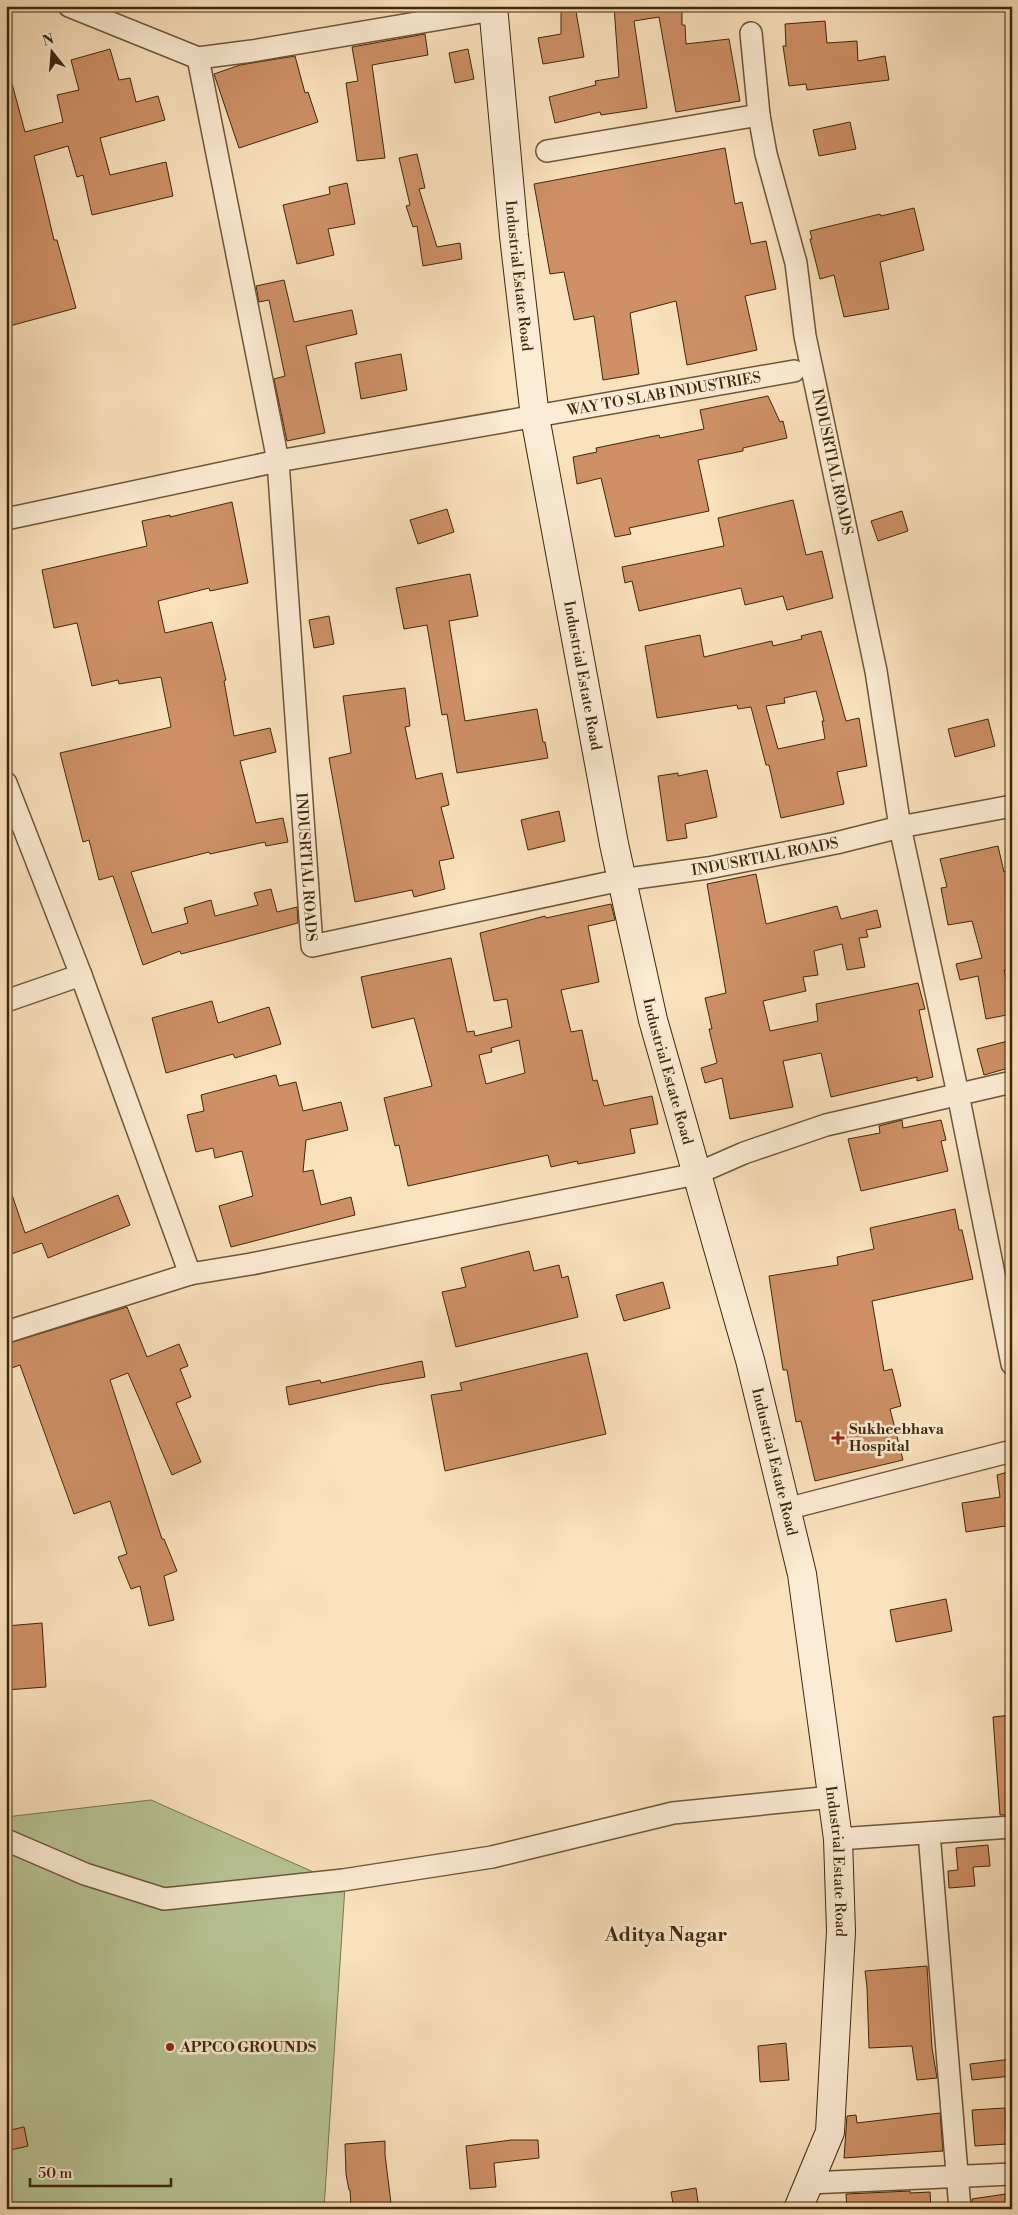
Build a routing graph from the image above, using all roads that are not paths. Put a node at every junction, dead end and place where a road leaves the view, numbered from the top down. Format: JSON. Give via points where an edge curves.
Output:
{"nodes":[{"id":1,"x":69,"y":6,"type":"edge"},
{"id":2,"x":493,"y":8,"type":"edge"},
{"id":3,"x":751,"y":33,"type":"dead end"},
{"id":4,"x":198,"y":58,"type":"junction"},
{"id":5,"x":759,"y":115,"type":"junction"},
{"id":6,"x":547,"y":152,"type":"dead end"},
{"id":7,"x":794,"y":371,"type":"dead end"},
{"id":8,"x":535,"y":417,"type":"junction"},
{"id":9,"x":278,"y":461,"type":"junction"},
{"id":10,"x":6,"y":518,"type":"edge"},
{"id":11,"x":6,"y":783,"type":"edge"},
{"id":12,"x":1012,"y":806,"type":"edge"},
{"id":13,"x":900,"y":827,"type":"junction"},
{"id":14,"x":621,"y":880,"type":"junction"},
{"id":15,"x":81,"y":975,"type":"junction"},
{"id":16,"x":6,"y":1001,"type":"edge"},
{"id":17,"x":1012,"y":1082,"type":"edge"},
{"id":18,"x":958,"y":1094,"type":"junction"},
{"id":19,"x":696,"y":1174,"type":"junction"},
{"id":20,"x":190,"y":1274,"type":"junction"},
{"id":21,"x":6,"y":1332,"type":"edge"},
{"id":22,"x":1012,"y":1364,"type":"edge"},
{"id":23,"x":1012,"y":1451,"type":"edge"},
{"id":24,"x":786,"y":1509,"type":"junction"},
{"id":25,"x":832,"y":1796,"type":"junction"},
{"id":26,"x":1012,"y":1827,"type":"edge"},
{"id":27,"x":929,"y":1833,"type":"junction"},
{"id":28,"x":838,"y":1839,"type":"junction"},
{"id":29,"x":6,"y":1840,"type":"edge"},
{"id":30,"x":1012,"y":2174,"type":"edge"},
{"id":31,"x":958,"y":2178,"type":"junction"},
{"id":32,"x":809,"y":2183,"type":"junction"},
{"id":33,"x":798,"y":2209,"type":"edge"},
{"id":34,"x":960,"y":2209,"type":"edge"}],
"edges":[{"from":1,"to":4,"type":"street"},
{"from":2,"to":4,"type":"street"},
{"from":2,"to":8,"type":"main road","name":"Industrial Estate Road"},
{"from":3,"to":5,"type":"street","name":"INDUSRTIAL ROADS"},
{"from":4,"to":9,"type":"street"},
{"from":5,"to":6,"type":"street"},
{"from":5,"to":13,"type":"street","name":"INDUSRTIAL ROADS","via":[[766,154],[796,263],[805,336],[876,671]]},
{"from":7,"to":8,"type":"street","name":"WAY TO SLAB INDUSTRIES"},
{"from":8,"to":9,"type":"street","name":"WAY TO SLAB INDUSTRIES"},
{"from":8,"to":14,"type":"main road","name":"Industrial Estate Road"},
{"from":9,"to":10,"type":"street","name":"WAY TO SLAB INDUSTRIES"},
{"from":9,"to":14,"type":"street","name":"INDUSRTIAL ROADS","via":[[312,946]]},
{"from":11,"to":15,"type":"street"},
{"from":12,"to":13,"type":"street"},
{"from":13,"to":14,"type":"street","name":"INDUSRTIAL ROADS","via":[[708,868]]},
{"from":13,"to":18,"type":"street"},
{"from":14,"to":19,"type":"main road","name":"Industrial Estate Road","via":[[653,1020]]},
{"from":15,"to":16,"type":"street"},
{"from":15,"to":20,"type":"street"},
{"from":17,"to":18,"type":"street"},
{"from":18,"to":19,"type":"street","via":[[826,1125],[744,1153]]},
{"from":18,"to":22,"type":"street"},
{"from":19,"to":20,"type":"street"},
{"from":19,"to":24,"type":"main road","name":"Industrial Estate Road","via":[[750,1360]]},
{"from":20,"to":21,"type":"street"},
{"from":23,"to":24,"type":"street"},
{"from":24,"to":25,"type":"main road","name":"Industrial Estate Road","via":[[802,1574]]},
{"from":25,"to":28,"type":"main road","name":"Industrial Estate Road"},
{"from":25,"to":29,"type":"street","via":[[673,1812],[492,1857],[343,1880],[164,1899],[85,1874]]},
{"from":26,"to":27,"type":"street"},
{"from":27,"to":28,"type":"street"},
{"from":27,"to":31,"type":"street"},
{"from":28,"to":32,"type":"main road","name":"Industrial Estate Road","via":[[841,1931],[830,2132]]},
{"from":30,"to":31,"type":"street"},
{"from":31,"to":32,"type":"street"},
{"from":31,"to":34,"type":"street"},
{"from":32,"to":33,"type":"main road","name":"Industrial Estate Road"}]}
